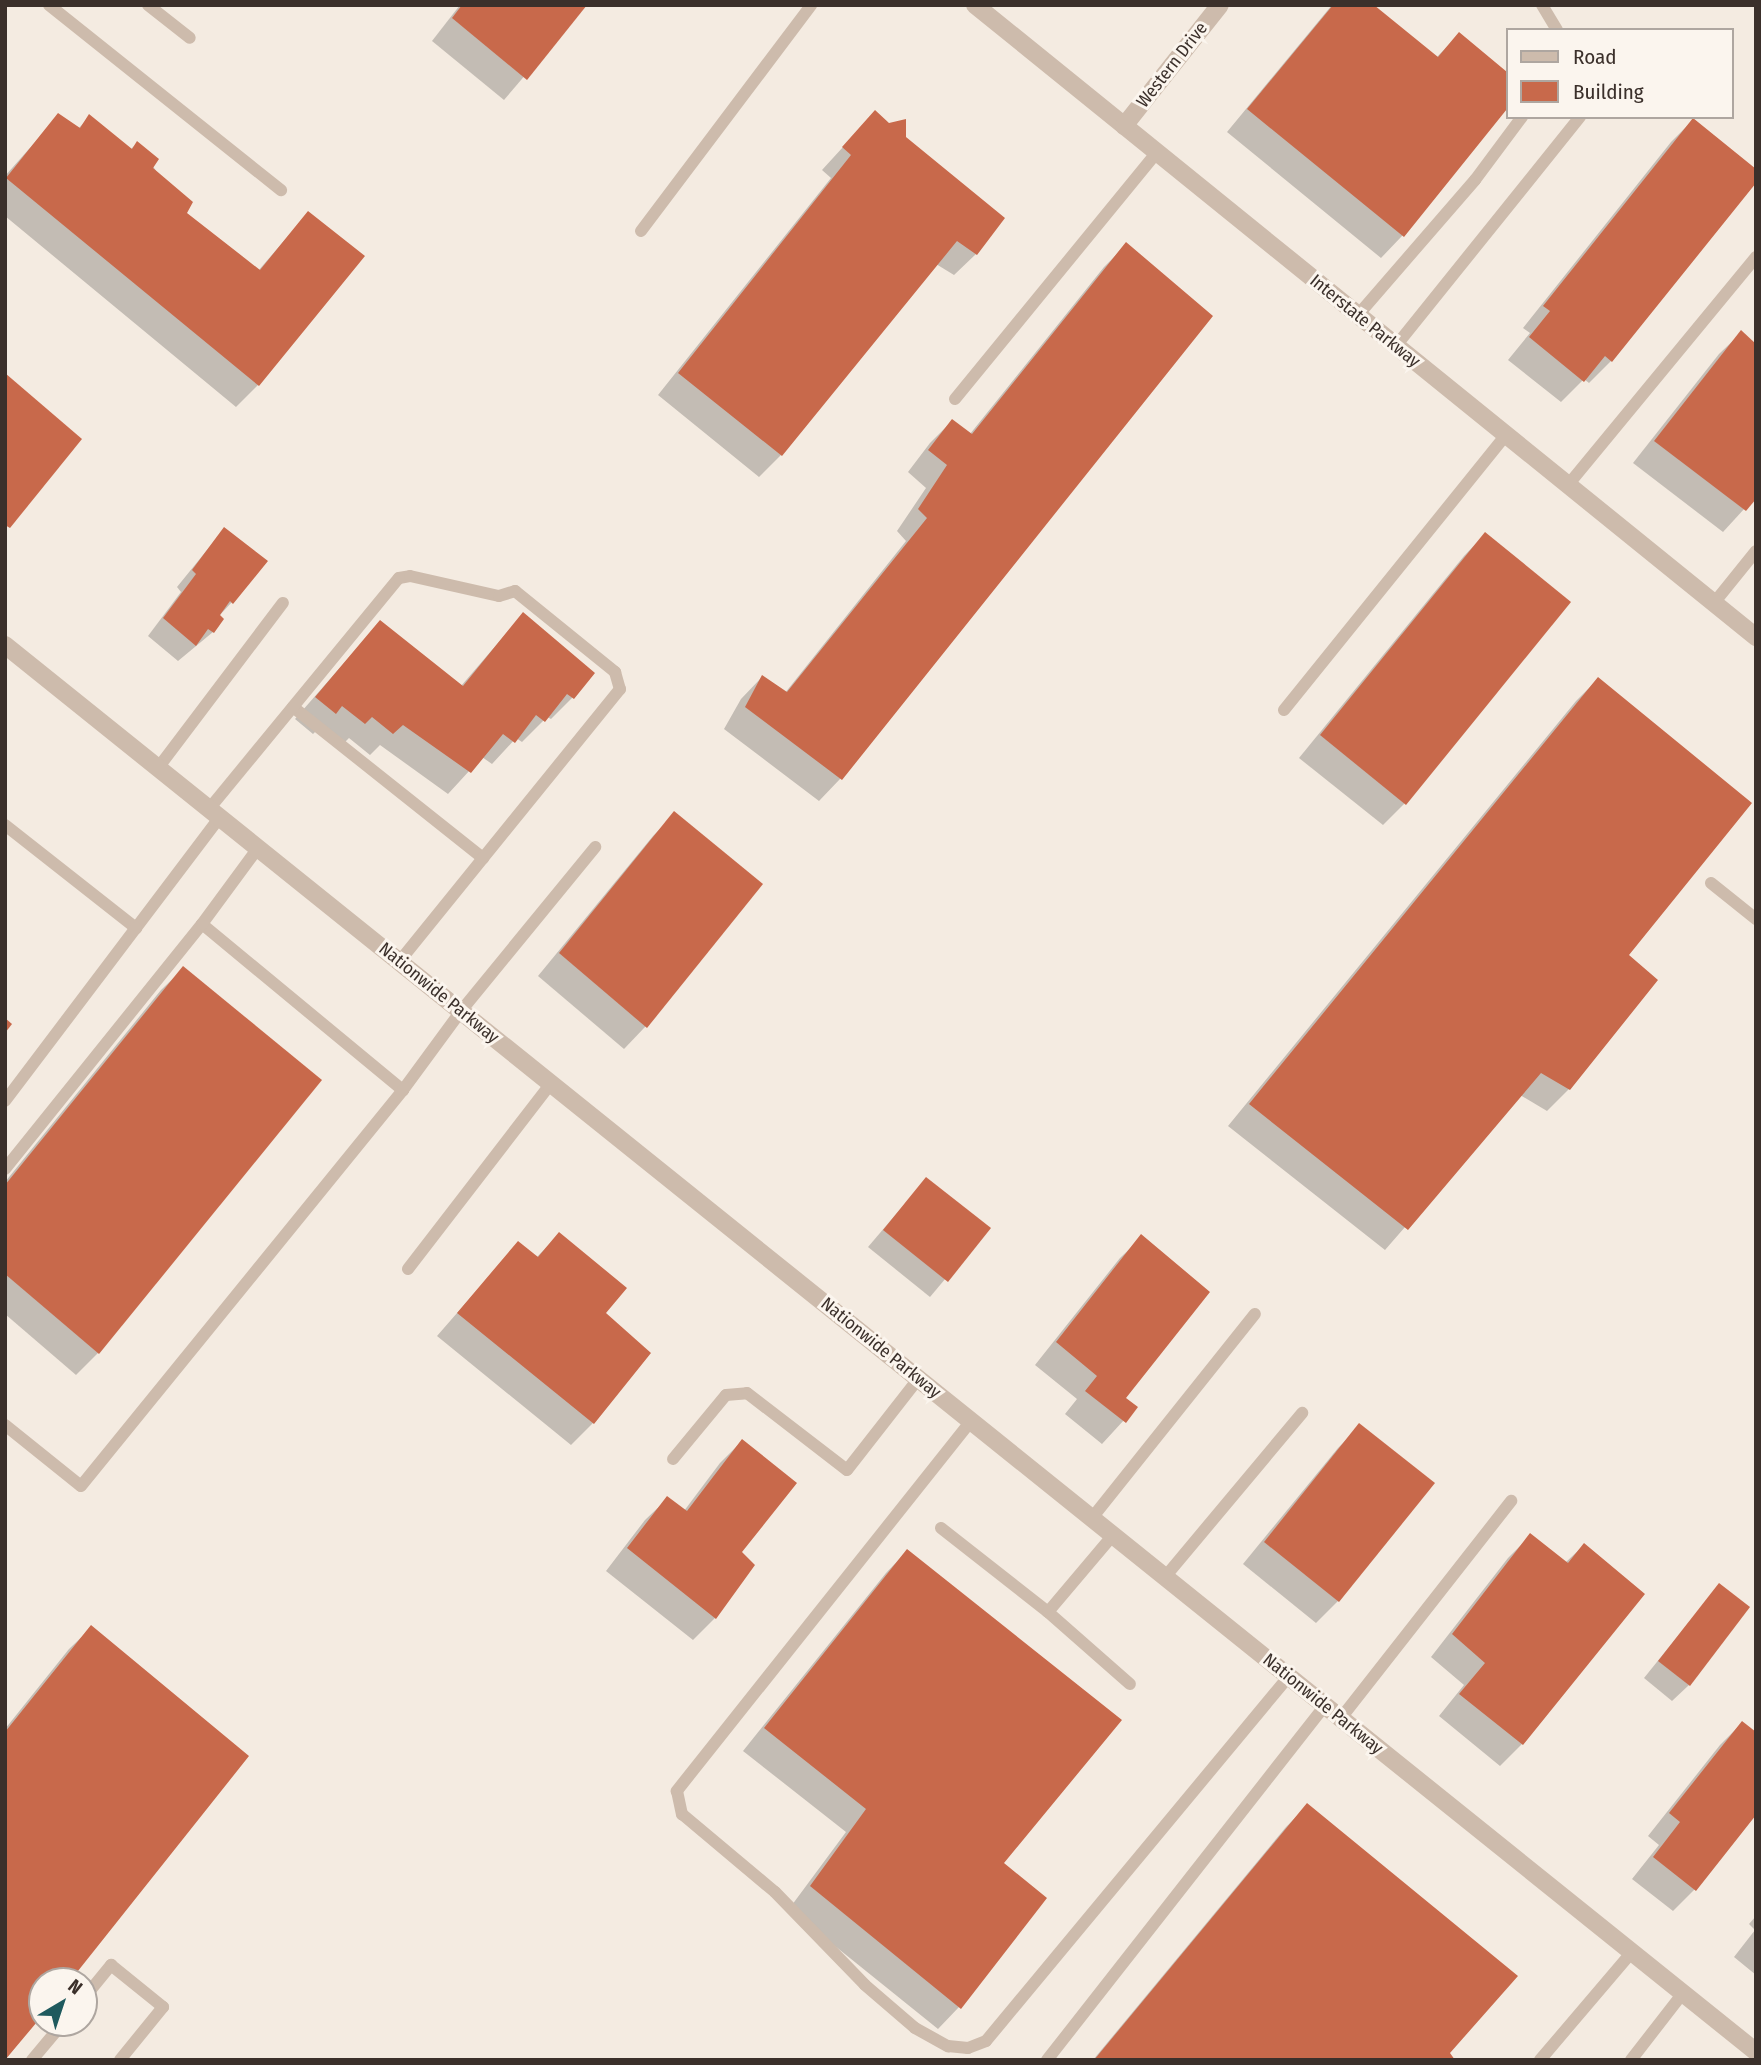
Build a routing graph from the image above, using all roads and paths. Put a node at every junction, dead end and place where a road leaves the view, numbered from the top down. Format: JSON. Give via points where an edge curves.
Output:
{"nodes":[{"id":1,"x":49,"y":5,"type":"edge"},
{"id":2,"x":148,"y":5,"type":"edge"},
{"id":3,"x":811,"y":5,"type":"edge"},
{"id":4,"x":975,"y":5,"type":"edge"},
{"id":5,"x":1220,"y":5,"type":"edge"},
{"id":6,"x":1542,"y":5,"type":"edge"},
{"id":7,"x":1556,"y":28,"type":"edge"},
{"id":8,"x":190,"y":38,"type":"dead end"},
{"id":9,"x":1521,"y":119,"type":"edge"},
{"id":10,"x":1578,"y":119,"type":"edge"},
{"id":11,"x":1124,"y":125,"type":"junction"},
{"id":12,"x":1157,"y":152,"type":"junction"},
{"id":13,"x":281,"y":190,"type":"dead end"},
{"id":14,"x":641,"y":231,"type":"dead end"},
{"id":15,"x":1756,"y":257,"type":"edge"},
{"id":16,"x":1357,"y":315,"type":"junction"},
{"id":17,"x":1395,"y":347,"type":"junction"},
{"id":18,"x":956,"y":399,"type":"dead end"},
{"id":19,"x":1506,"y":435,"type":"junction"},
{"id":20,"x":1568,"y":485,"type":"junction"},
{"id":21,"x":1756,"y":551,"type":"edge"},
{"id":22,"x":283,"y":603,"type":"dead end"},
{"id":23,"x":1714,"y":603,"type":"junction"},
{"id":24,"x":1756,"y":636,"type":"edge"},
{"id":25,"x":5,"y":645,"type":"edge"},
{"id":26,"x":293,"y":707,"type":"junction"},
{"id":27,"x":1284,"y":710,"type":"dead end"},
{"id":28,"x":158,"y":768,"type":"junction"},
{"id":29,"x":214,"y":813,"type":"junction"},
{"id":30,"x":5,"y":825,"type":"edge"},
{"id":31,"x":258,"y":848,"type":"junction"},
{"id":32,"x":594,"y":848,"type":"dead end"},
{"id":33,"x":483,"y":858,"type":"junction"},
{"id":34,"x":1711,"y":883,"type":"dead end"},
{"id":35,"x":1756,"y":919,"type":"edge"},
{"id":36,"x":202,"y":924,"type":"junction"},
{"id":37,"x":136,"y":928,"type":"junction"},
{"id":38,"x":399,"y":962,"type":"junction"},
{"id":39,"x":461,"y":1011,"type":"junction"},
{"id":40,"x":551,"y":1083,"type":"junction"},
{"id":41,"x":404,"y":1090,"type":"junction"},
{"id":42,"x":5,"y":1101,"type":"edge"},
{"id":43,"x":5,"y":1169,"type":"edge"},
{"id":44,"x":408,"y":1269,"type":"dead end"},
{"id":45,"x":1255,"y":1314,"type":"dead end"},
{"id":46,"x":919,"y":1379,"type":"junction"},
{"id":47,"x":1302,"y":1413,"type":"dead end"},
{"id":48,"x":971,"y":1421,"type":"junction"},
{"id":49,"x":5,"y":1425,"type":"edge"},
{"id":50,"x":673,"y":1459,"type":"dead end"},
{"id":51,"x":1511,"y":1501,"type":"dead end"},
{"id":52,"x":1092,"y":1518,"type":"junction"},
{"id":53,"x":941,"y":1528,"type":"dead end"},
{"id":54,"x":1113,"y":1535,"type":"junction"},
{"id":55,"x":1165,"y":1577,"type":"junction"},
{"id":56,"x":1048,"y":1612,"type":"junction"},
{"id":57,"x":1289,"y":1676,"type":"junction"},
{"id":58,"x":1130,"y":1684,"type":"dead end"},
{"id":59,"x":1325,"y":1705,"type":"junction"},
{"id":60,"x":1341,"y":1718,"type":"junction"},
{"id":61,"x":1632,"y":1952,"type":"junction"},
{"id":62,"x":98,"y":1981,"type":"edge"},
{"id":63,"x":1683,"y":1993,"type":"junction"},
{"id":64,"x":51,"y":2037,"type":"edge"},
{"id":65,"x":1756,"y":2052,"type":"edge"},
{"id":66,"x":32,"y":2060,"type":"edge"},
{"id":67,"x":120,"y":2060,"type":"edge"},
{"id":68,"x":1047,"y":2060,"type":"edge"},
{"id":69,"x":1540,"y":2060,"type":"edge"},
{"id":70,"x":1631,"y":2060,"type":"edge"}],
"edges":[{"from":1,"to":13,"type":"lane"},
{"from":2,"to":8,"type":"lane"},
{"from":3,"to":14,"type":"lane"},
{"from":4,"to":11,"type":"street","name":"Interstate Parkway"},
{"from":5,"to":11,"type":"street","name":"Western Drive"},
{"from":6,"to":7,"type":"lane"},
{"from":9,"to":16,"type":"lane","via":[[1475,180]]},
{"from":10,"to":17,"type":"lane"},
{"from":11,"to":12,"type":"street","name":"Interstate Parkway"},
{"from":12,"to":16,"type":"street","name":"Interstate Parkway"},
{"from":12,"to":18,"type":"lane"},
{"from":15,"to":20,"type":"lane"},
{"from":16,"to":17,"type":"street","name":"Interstate Parkway"},
{"from":17,"to":19,"type":"street","name":"Interstate Parkway"},
{"from":19,"to":20,"type":"street","name":"Interstate Parkway"},
{"from":19,"to":27,"type":"lane"},
{"from":20,"to":23,"type":"street","name":"Interstate Parkway"},
{"from":21,"to":23,"type":"lane"},
{"from":22,"to":28,"type":"lane"},
{"from":23,"to":24,"type":"street","name":"Interstate Parkway"},
{"from":25,"to":28,"type":"street","name":"Nationwide Parkway"},
{"from":26,"to":29,"type":"lane"},
{"from":26,"to":33,"type":"lane"},
{"from":26,"to":33,"type":"lane","via":[[399,578],[410,576],[499,596],[515,591],[615,672],[620,689]]},
{"from":28,"to":29,"type":"street","name":"Nationwide Parkway"},
{"from":29,"to":31,"type":"street","name":"Nationwide Parkway"},
{"from":29,"to":37,"type":"lane"},
{"from":30,"to":37,"type":"lane"},
{"from":31,"to":36,"type":"lane"},
{"from":31,"to":38,"type":"street","name":"Nationwide Parkway"},
{"from":32,"to":39,"type":"lane"},
{"from":33,"to":38,"type":"lane"},
{"from":34,"to":35,"type":"lane"},
{"from":36,"to":41,"type":"lane"},
{"from":36,"to":43,"type":"lane"},
{"from":37,"to":42,"type":"lane"},
{"from":38,"to":39,"type":"street","name":"Nationwide Parkway"},
{"from":39,"to":40,"type":"street","name":"Nationwide Parkway"},
{"from":39,"to":41,"type":"lane"},
{"from":40,"to":44,"type":"lane"},
{"from":40,"to":46,"type":"street","name":"Nationwide Parkway"},
{"from":41,"to":49,"type":"lane","via":[[81,1486]]},
{"from":45,"to":52,"type":"lane"},
{"from":46,"to":48,"type":"street","name":"Nationwide Parkway"},
{"from":46,"to":50,"type":"lane","via":[[847,1470],[747,1393],[726,1395]]},
{"from":47,"to":55,"type":"lane"},
{"from":48,"to":52,"type":"street","name":"Nationwide Parkway"},
{"from":48,"to":57,"type":"lane","via":[[677,1791],[682,1814],[775,1892],[865,1985],[915,2028],[948,2046],[968,2048],[986,2041]]},
{"from":51,"to":60,"type":"lane"},
{"from":52,"to":54,"type":"street","name":"Nationwide Parkway"},
{"from":53,"to":56,"type":"lane"},
{"from":54,"to":55,"type":"street","name":"Nationwide Parkway"},
{"from":54,"to":56,"type":"lane"},
{"from":55,"to":57,"type":"street","name":"Nationwide Parkway"},
{"from":56,"to":58,"type":"lane"},
{"from":57,"to":59,"type":"street","name":"Nationwide Parkway"},
{"from":59,"to":60,"type":"street","name":"Nationwide Parkway"},
{"from":59,"to":68,"type":"lane"},
{"from":60,"to":61,"type":"street","name":"Nationwide Parkway"},
{"from":61,"to":63,"type":"street","name":"Nationwide Parkway"},
{"from":61,"to":69,"type":"lane"},
{"from":62,"to":67,"type":"lane","via":[[111,1965],[163,2007]]},
{"from":63,"to":65,"type":"street","name":"Nationwide Parkway"},
{"from":63,"to":70,"type":"lane"},
{"from":64,"to":66,"type":"lane"}]}
